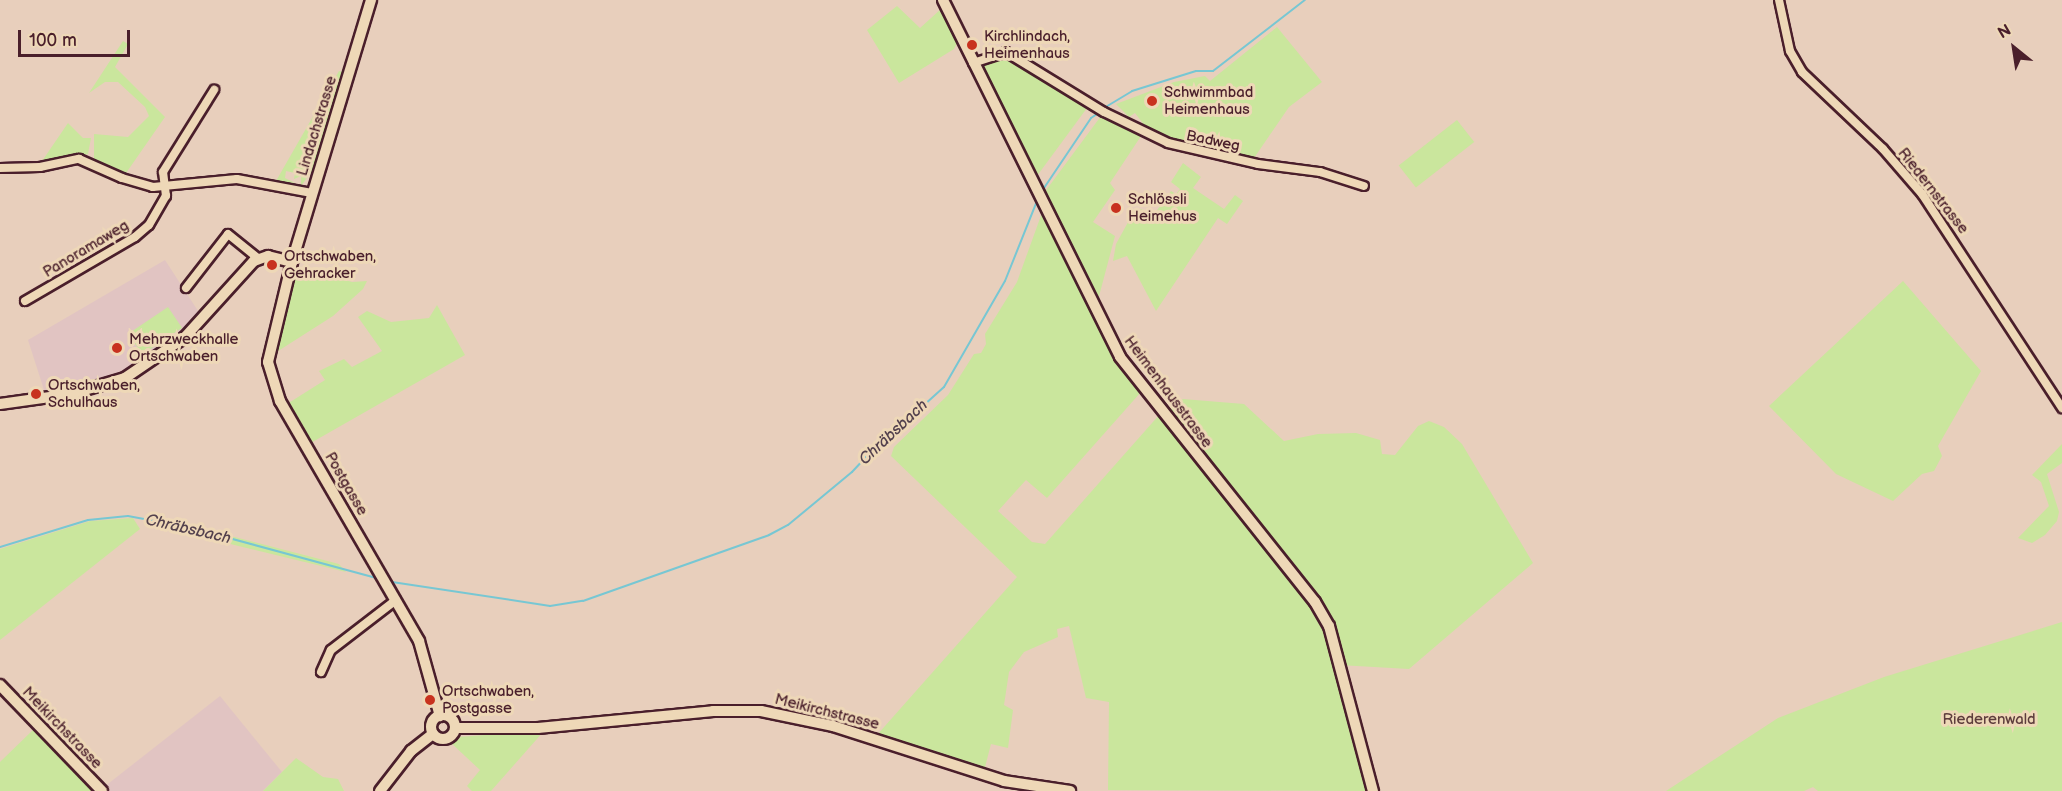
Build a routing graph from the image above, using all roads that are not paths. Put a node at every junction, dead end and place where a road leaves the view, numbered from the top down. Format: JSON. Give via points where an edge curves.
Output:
{"nodes":[{"id":1,"x":371,"y":0,"type":"edge"},
{"id":2,"x":943,"y":0,"type":"edge"},
{"id":3,"x":1779,"y":0,"type":"edge"},
{"id":4,"x":973,"y":63,"type":"junction"},
{"id":5,"x":214,"y":90,"type":"dead end"},
{"id":6,"x":0,"y":168,"type":"edge"},
{"id":7,"x":1364,"y":186,"type":"dead end"},
{"id":8,"x":165,"y":188,"type":"junction"},
{"id":9,"x":312,"y":193,"type":"junction"},
{"id":10,"x":258,"y":258,"type":"junction"},
{"id":11,"x":292,"y":262,"type":"junction"},
{"id":12,"x":186,"y":288,"type":"dead end"},
{"id":13,"x":25,"y":301,"type":"dead end"},
{"id":14,"x":0,"y":404,"type":"edge"},
{"id":15,"x":2062,"y":408,"type":"edge"},
{"id":16,"x":396,"y":600,"type":"junction"},
{"id":17,"x":321,"y":672,"type":"dead end"},
{"id":18,"x":0,"y":685,"type":"edge"},
{"id":19,"x":440,"y":716,"type":"junction"},
{"id":20,"x":456,"y":728,"type":"junction"},
{"id":21,"x":433,"y":734,"type":"junction"},
{"id":22,"x":102,"y":791,"type":"edge"},
{"id":23,"x":380,"y":791,"type":"edge"},
{"id":24,"x":1070,"y":791,"type":"edge"},
{"id":25,"x":1373,"y":791,"type":"edge"}],
"edges":[{"from":1,"to":9,"type":"main road","name":"Lindachstrasse"},
{"from":2,"to":4,"type":"main road","name":"Heimenhausstrasse"},
{"from":3,"to":15,"type":"street","name":"Riedernstrasse","via":[[1790,51],[1802,72],[1883,149],[1922,194]]},
{"from":4,"to":7,"type":"street","name":"Badweg","via":[[1006,52],[1101,110],[1179,147],[1320,172]]},
{"from":4,"to":25,"type":"main road","name":"Heimenhausstrasse","via":[[1096,313],[1131,373],[1322,614],[1338,647]]},
{"from":5,"to":8,"type":"street","name":"Panoramaweg","via":[[163,172]]},
{"from":6,"to":8,"type":"street","via":[[84,159],[122,178]]},
{"from":8,"to":9,"type":"street","via":[[237,179]]},
{"from":8,"to":13,"type":"street","name":"Panoramaweg","via":[[161,208],[142,231]]},
{"from":9,"to":11,"type":"main road","name":"Lindachstrasse"},
{"from":10,"to":11,"type":"main road"},
{"from":10,"to":12,"type":"street","via":[[228,234]]},
{"from":10,"to":14,"type":"main road","via":[[185,337],[147,366],[87,391]]},
{"from":11,"to":16,"type":"main road","name":"Postgasse","via":[[268,350],[272,382]]},
{"from":16,"to":17,"type":"street","via":[[331,650]]},
{"from":16,"to":19,"type":"main road","name":"Postgasse","via":[[427,662]]},
{"from":18,"to":22,"type":"main road","name":"Meikirchstrasse"},
{"from":19,"to":20,"type":"main road","via":[[450,717]]},
{"from":19,"to":21,"type":"main road","via":[[432,724]]},
{"from":20,"to":21,"type":"main road","via":[[448,739]]},
{"from":20,"to":24,"type":"main road","name":"Meikirchstrasse","via":[[538,728],[713,711],[761,711],[833,726],[975,772]]},
{"from":21,"to":23,"type":"main road","via":[[411,751]]}]}
